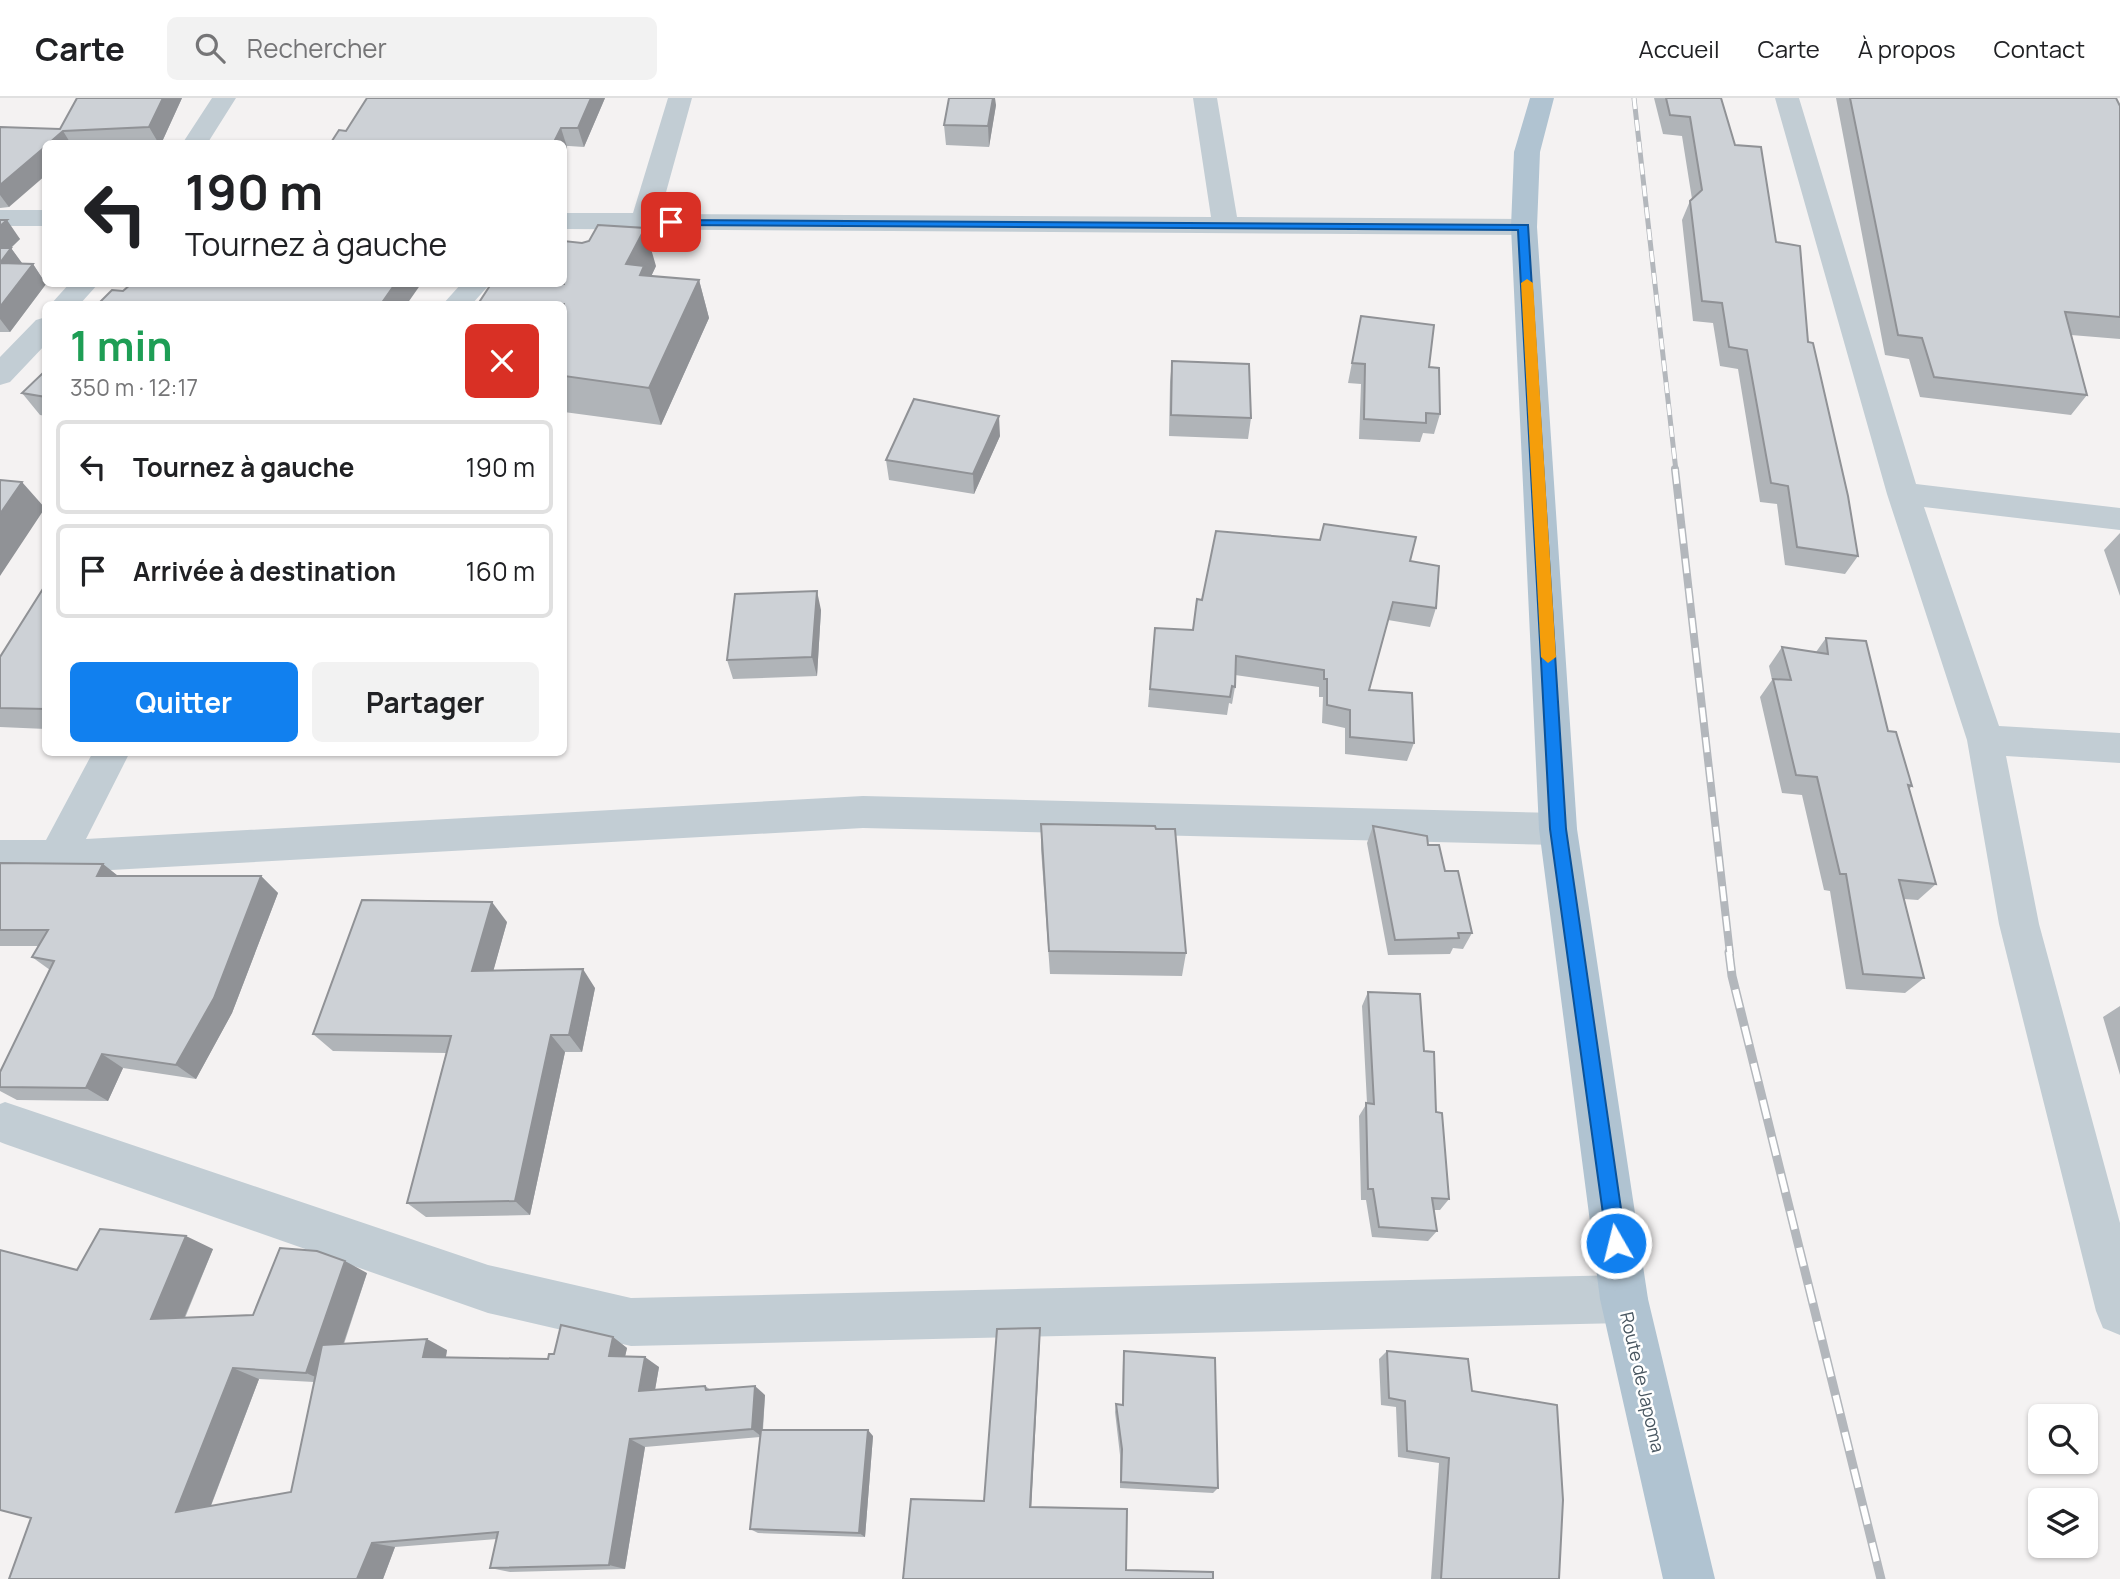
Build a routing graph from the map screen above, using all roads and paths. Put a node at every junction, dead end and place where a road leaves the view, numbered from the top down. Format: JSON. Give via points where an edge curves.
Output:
{"nodes":[{"id":1,"x":224,"y":98,"type":"edge"},
{"id":2,"x":680,"y":98,"type":"edge"},
{"id":3,"x":1205,"y":98,"type":"edge"},
{"id":4,"x":1542,"y":98,"type":"edge"},
{"id":5,"x":1787,"y":98,"type":"edge"},
{"id":6,"x":197,"y":140,"type":"edge"},
{"id":7,"x":0,"y":218,"type":"edge"},
{"id":8,"x":42,"y":218,"type":"edge"},
{"id":9,"x":567,"y":221,"type":"edge"},
{"id":10,"x":644,"y":222,"type":"junction"},
{"id":11,"x":1225,"y":225,"type":"junction"},
{"id":12,"x":1524,"y":227,"type":"junction"},
{"id":13,"x":81,"y":287,"type":"edge"},
{"id":14,"x":473,"y":287,"type":"edge"},
{"id":15,"x":68,"y":301,"type":"edge"},
{"id":16,"x":460,"y":301,"type":"edge"},
{"id":17,"x":42,"y":330,"type":"edge"},
{"id":18,"x":0,"y":375,"type":"edge"},
{"id":19,"x":1903,"y":494,"type":"junction"},
{"id":20,"x":2120,"y":519,"type":"edge"},
{"id":21,"x":1985,"y":740,"type":"junction"},
{"id":22,"x":2120,"y":748,"type":"edge"},
{"id":23,"x":110,"y":756,"type":"edge"},
{"id":24,"x":1558,"y":829,"type":"junction"},
{"id":25,"x":0,"y":856,"type":"edge"},
{"id":26,"x":57,"y":857,"type":"junction"},
{"id":27,"x":5,"y":1122,"type":"dead end"},
{"id":28,"x":1624,"y":1299,"type":"junction"},
{"id":29,"x":2120,"y":1311,"type":"edge"},
{"id":30,"x":1689,"y":1579,"type":"edge"}],
"edges":[{"from":1,"to":6,"type":"street"},
{"from":2,"to":10,"type":"street"},
{"from":3,"to":11,"type":"street"},
{"from":4,"to":12,"type":"main road","name":"Route de Japoma","via":[[1527,152]]},
{"from":5,"to":19,"type":"street"},
{"from":7,"to":8,"type":"street"},
{"from":9,"to":10,"type":"street"},
{"from":10,"to":11,"type":"street"},
{"from":11,"to":12,"type":"street"},
{"from":12,"to":24,"type":"main road","name":"Route de Japoma"},
{"from":13,"to":15,"type":"street"},
{"from":14,"to":16,"type":"street"},
{"from":17,"to":18,"type":"street"},
{"from":19,"to":20,"type":"street"},
{"from":19,"to":21,"type":"street"},
{"from":21,"to":22,"type":"street"},
{"from":21,"to":29,"type":"street","via":[[2019,924]]},
{"from":23,"to":26,"type":"street"},
{"from":24,"to":26,"type":"street","via":[[863,812]]},
{"from":24,"to":28,"type":"main road","name":"Route de Japoma"},
{"from":25,"to":26,"type":"street"},
{"from":27,"to":28,"type":"street","via":[[488,1289],[631,1322]]},
{"from":28,"to":30,"type":"main road","name":"Route de Japoma"}]}
